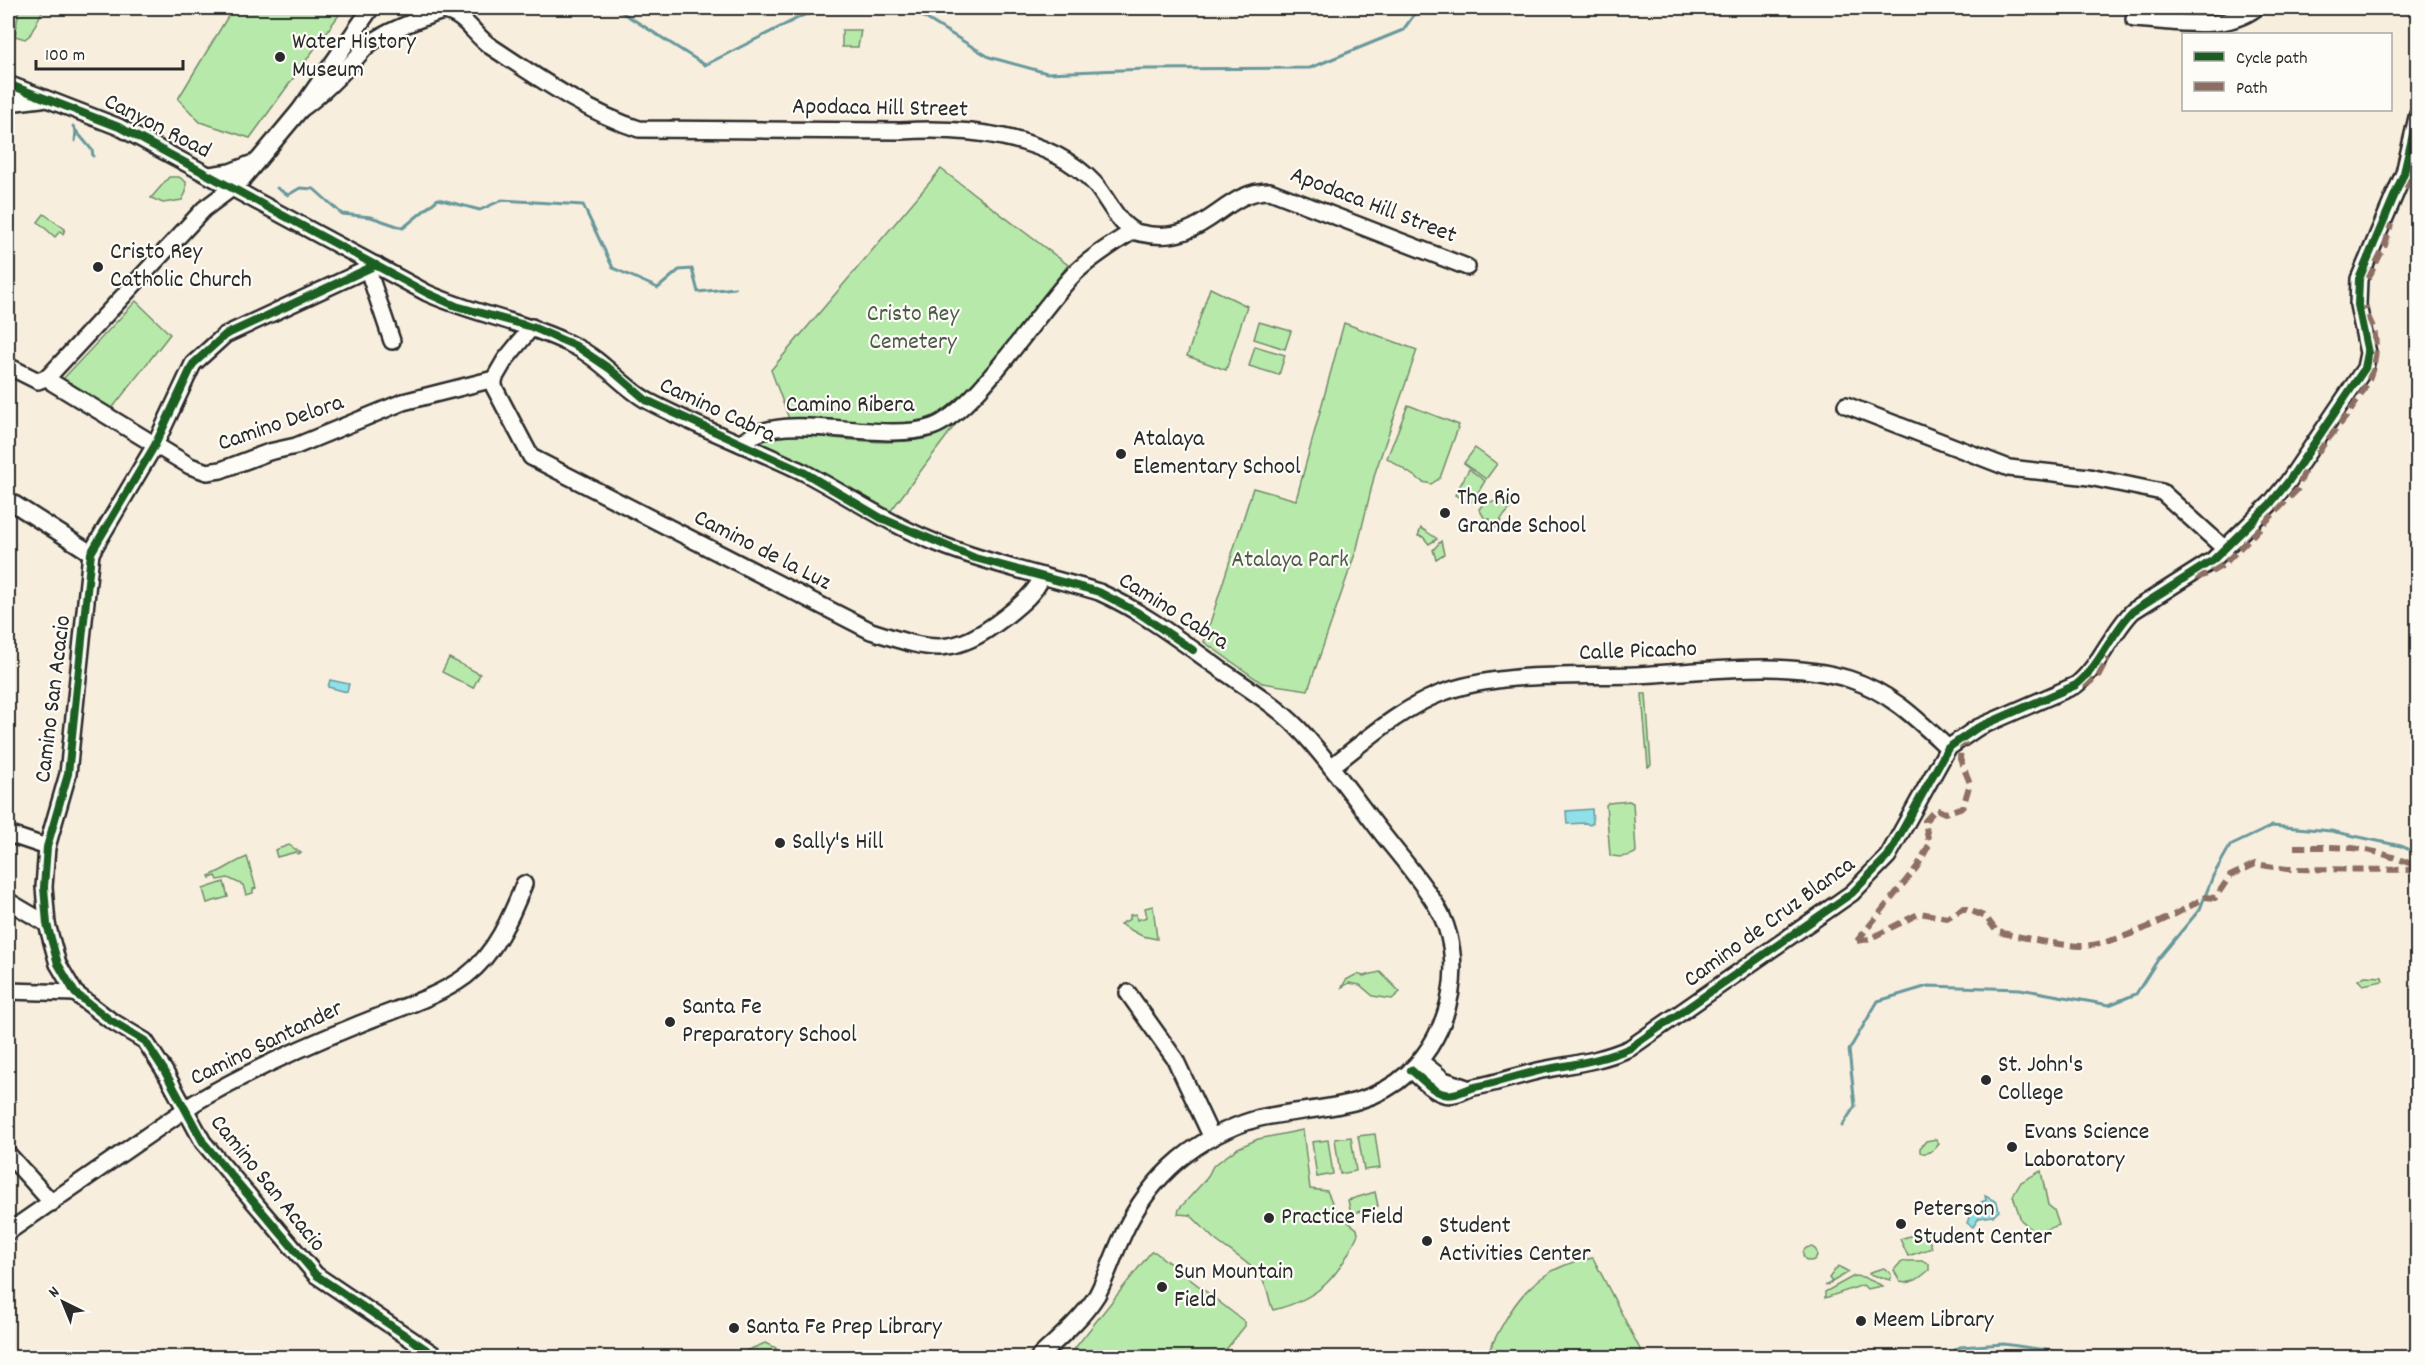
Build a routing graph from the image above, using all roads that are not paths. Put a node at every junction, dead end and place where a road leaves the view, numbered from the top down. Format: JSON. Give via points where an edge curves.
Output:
{"nodes":[{"id":1,"x":371,"y":8,"type":"edge"},
{"id":2,"x":2256,"y":8,"type":"edge"},
{"id":3,"x":2134,"y":19,"type":"dead end"},
{"id":4,"x":8,"y":84,"type":"edge"},
{"id":5,"x":8,"y":103,"type":"edge"},
{"id":6,"x":62,"y":103,"type":"junction"},
{"id":7,"x":300,"y":110,"type":"junction"},
{"id":8,"x":2418,"y":113,"type":"edge"},
{"id":9,"x":256,"y":162,"type":"junction"},
{"id":10,"x":210,"y":175,"type":"junction"},
{"id":11,"x":234,"y":188,"type":"junction"},
{"id":12,"x":1132,"y":231,"type":"junction"},
{"id":13,"x":372,"y":267,"type":"junction"},
{"id":14,"x":1467,"y":267,"type":"dead end"},
{"id":15,"x":532,"y":327,"type":"junction"},
{"id":16,"x":392,"y":341,"type":"dead end"},
{"id":17,"x":8,"y":366,"type":"edge"},
{"id":18,"x":48,"y":377,"type":"junction"},
{"id":19,"x":494,"y":379,"type":"junction"},
{"id":20,"x":1846,"y":405,"type":"dead end"},
{"id":21,"x":741,"y":444,"type":"junction"},
{"id":22,"x":155,"y":445,"type":"junction"},
{"id":23,"x":8,"y":501,"type":"edge"},
{"id":24,"x":2225,"y":549,"type":"junction"},
{"id":25,"x":91,"y":553,"type":"junction"},
{"id":26,"x":1043,"y":576,"type":"junction"},
{"id":27,"x":1948,"y":748,"type":"junction"},
{"id":28,"x":1330,"y":767,"type":"junction"},
{"id":29,"x":8,"y":834,"type":"edge"},
{"id":30,"x":46,"y":847,"type":"junction"},
{"id":31,"x":524,"y":884,"type":"dead end"},
{"id":32,"x":8,"y":901,"type":"edge"},
{"id":33,"x":46,"y":924,"type":"junction"},
{"id":34,"x":8,"y":991,"type":"edge"},
{"id":35,"x":75,"y":993,"type":"junction"},
{"id":36,"x":1128,"y":993,"type":"dead end"},
{"id":37,"x":1415,"y":1066,"type":"junction"},
{"id":38,"x":186,"y":1110,"type":"junction"},
{"id":39,"x":1212,"y":1138,"type":"junction"},
{"id":40,"x":8,"y":1155,"type":"edge"},
{"id":41,"x":52,"y":1203,"type":"junction"},
{"id":42,"x":8,"y":1232,"type":"edge"},
{"id":43,"x":439,"y":1358,"type":"edge"},
{"id":44,"x":1038,"y":1358,"type":"edge"}],
"edges":[{"from":1,"to":7,"type":"street"},
{"from":2,"to":3,"type":"street","via":[[2242,17],[2218,22]]},
{"from":4,"to":6,"type":"street","name":"Canyon Road"},
{"from":5,"to":6,"type":"street","name":"Canyon Road","via":[[36,99]]},
{"from":6,"to":10,"type":"street","name":"Canyon Road","via":[[119,127]]},
{"from":7,"to":9,"type":"street"},
{"from":7,"to":12,"type":"street","name":"Apodaca Hill Street","via":[[326,91],[364,49],[384,35],[435,14],[452,12],[490,46],[583,104],[639,129],[940,129],[1004,136],[1081,172]]},
{"from":8,"to":24,"type":"street","name":"Camino de Cruz Blanca","via":[[2404,173],[2359,279],[2358,304],[2368,353],[2365,368],[2288,482]]},
{"from":9,"to":10,"type":"street"},
{"from":9,"to":11,"type":"street"},
{"from":10,"to":11,"type":"street","name":"Canyon Road"},
{"from":11,"to":13,"type":"street","name":"Camino Cabra"},
{"from":11,"to":18,"type":"street","via":[[204,209]]},
{"from":12,"to":14,"type":"street","name":"Apodaca Hill Street","via":[[1174,235],[1192,231],[1250,195],[1270,191]]},
{"from":12,"to":21,"type":"street","name":"Camino Ribera","via":[[1076,273],[969,401],[948,419],[916,431],[860,433],[788,426],[761,430]]},
{"from":13,"to":15,"type":"street","name":"Camino Cabra","via":[[456,306]]},
{"from":13,"to":16,"type":"street"},
{"from":13,"to":22,"type":"street","name":"Camino San Acacio","via":[[225,335],[193,364]]},
{"from":15,"to":19,"type":"street"},
{"from":15,"to":21,"type":"street","name":"Camino Cabra","via":[[594,357],[646,400]]},
{"from":17,"to":18,"type":"street","name":"Camino Delora","via":[[38,381]]},
{"from":18,"to":22,"type":"street","name":"Camino Delora"},
{"from":19,"to":22,"type":"street","name":"Camino Delora","via":[[404,402],[296,446],[213,471],[200,470]]},
{"from":19,"to":26,"type":"street","name":"Camino de la Luz","via":[[494,387],[531,457],[871,631],[909,644],[944,648],[967,643],[1029,598]]},
{"from":20,"to":24,"type":"street","via":[[2009,468],[2089,477],[2162,492]]},
{"from":21,"to":26,"type":"street","name":"Camino Cabra","via":[[930,541]]},
{"from":22,"to":25,"type":"street","name":"Camino San Acacio"},
{"from":23,"to":25,"type":"street"},
{"from":24,"to":27,"type":"street","name":"Camino de Cruz Blanca","via":[[2133,611],[2076,685],[1977,728]]},
{"from":25,"to":30,"type":"street","name":"Camino San Acacio","via":[[68,774]]},
{"from":26,"to":28,"type":"street","name":"Camino Cabra","via":[[1099,592],[1137,612],[1287,717]]},
{"from":27,"to":28,"type":"street","name":"Calle Picacho","via":[[1895,700],[1864,684],[1825,673],[1756,670],[1521,679],[1466,685],[1427,699]]},
{"from":27,"to":37,"type":"street","name":"Camino de Cruz Blanca","via":[[1888,856],[1852,893],[1630,1048],[1590,1063],[1546,1069],[1446,1095],[1436,1090]]},
{"from":28,"to":37,"type":"street","name":"Camino Cabra","via":[[1437,907],[1449,942],[1452,974],[1447,1009],[1441,1027]]},
{"from":29,"to":30,"type":"street"},
{"from":30,"to":33,"type":"street","name":"Camino San Acacio"},
{"from":31,"to":38,"type":"street","name":"Camino Santander","via":[[489,952],[465,976],[448,987],[257,1069]]},
{"from":32,"to":33,"type":"street"},
{"from":33,"to":35,"type":"street","name":"Camino San Acacio","via":[[58,964]]},
{"from":34,"to":35,"type":"street"},
{"from":35,"to":38,"type":"street","name":"Camino San Acacio","via":[[145,1041]]},
{"from":36,"to":39,"type":"street","via":[[1175,1059]]},
{"from":37,"to":39,"type":"street","via":[[1386,1089],[1360,1101],[1254,1120]]},
{"from":38,"to":41,"type":"street","name":"Camino Santander"},
{"from":38,"to":43,"type":"street","name":"Camino San Acacio","via":[[202,1142],[316,1275]]},
{"from":39,"to":44,"type":"street","via":[[1179,1160],[1149,1191],[1122,1235],[1095,1298]]},
{"from":40,"to":41,"type":"street"},
{"from":41,"to":42,"type":"street","name":"Camino Santander"}]}
